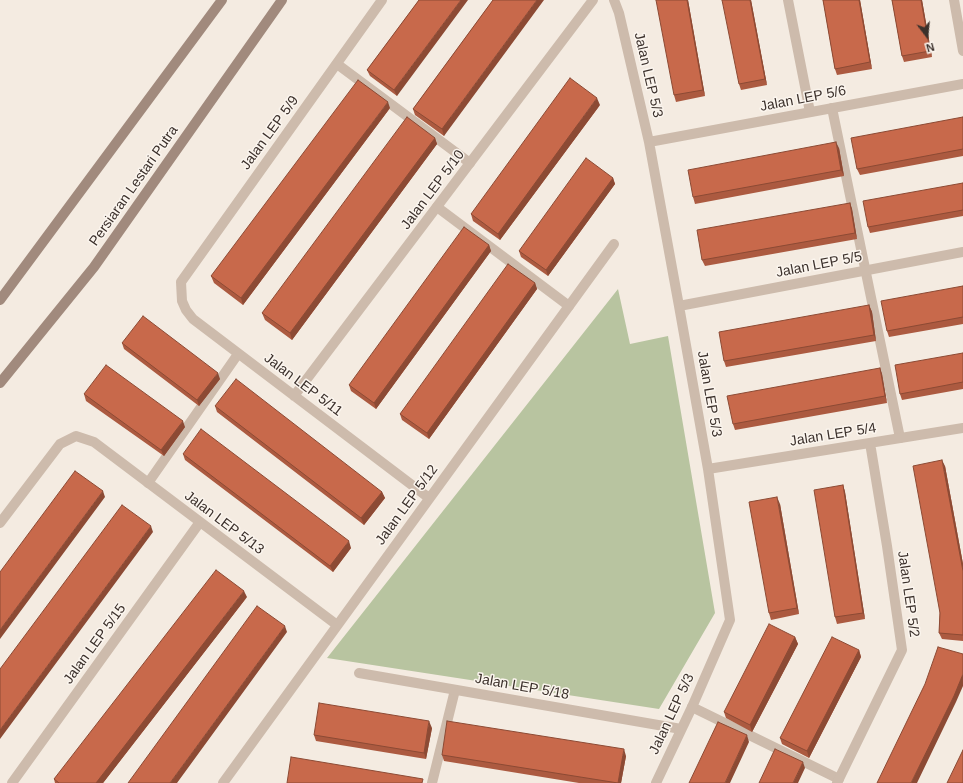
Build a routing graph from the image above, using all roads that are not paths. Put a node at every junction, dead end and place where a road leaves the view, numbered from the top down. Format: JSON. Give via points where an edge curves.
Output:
{"nodes":[{"id":1,"x":222,"y":0,"type":"edge"},
{"id":2,"x":282,"y":0,"type":"edge"},
{"id":3,"x":382,"y":0,"type":"edge"},
{"id":4,"x":594,"y":0,"type":"edge"},
{"id":5,"x":614,"y":0,"type":"edge"},
{"id":6,"x":788,"y":0,"type":"edge"},
{"id":7,"x":954,"y":0,"type":"edge"},
{"id":8,"x":963,"y":51,"type":"edge"},
{"id":9,"x":337,"y":64,"type":"junction"},
{"id":10,"x":963,"y":84,"type":"edge"},
{"id":11,"x":832,"y":108,"type":"junction"},
{"id":12,"x":810,"y":112,"type":"junction"},
{"id":13,"x":649,"y":142,"type":"junction"},
{"id":14,"x":470,"y":163,"type":"junction"},
{"id":15,"x":437,"y":207,"type":"junction"},
{"id":16,"x":614,"y":244,"type":"dead end"},
{"id":17,"x":963,"y":252,"type":"edge"},
{"id":18,"x":866,"y":271,"type":"junction"},
{"id":19,"x":181,"y":282,"type":"joint"},
{"id":20,"x":0,"y":300,"type":"edge"},
{"id":21,"x":569,"y":306,"type":"junction"},
{"id":22,"x":680,"y":306,"type":"junction"},
{"id":23,"x":238,"y":354,"type":"junction"},
{"id":24,"x":0,"y":383,"type":"edge"},
{"id":25,"x":294,"y":396,"type":"junction"},
{"id":26,"x":963,"y":428,"type":"edge"},
{"id":27,"x":900,"y":438,"type":"junction"},
{"id":28,"x":870,"y":443,"type":"junction"},
{"id":29,"x":708,"y":469,"type":"junction"},
{"id":30,"x":148,"y":483,"type":"junction"},
{"id":31,"x":429,"y":498,"type":"junction"},
{"id":32,"x":200,"y":522,"type":"junction"},
{"id":33,"x":0,"y":523,"type":"edge"},
{"id":34,"x":338,"y":625,"type":"junction"},
{"id":35,"x":359,"y":673,"type":"dead end"},
{"id":36,"x":455,"y":690,"type":"junction"},
{"id":37,"x":692,"y":707,"type":"junction"},
{"id":38,"x":681,"y":729,"type":"junction"},
{"id":39,"x":838,"y":781,"type":"edge"},
{"id":40,"x":12,"y":783,"type":"edge"},
{"id":41,"x":223,"y":783,"type":"edge"},
{"id":42,"x":432,"y":783,"type":"edge"},
{"id":43,"x":656,"y":783,"type":"edge"}],
"edges":[{"from":1,"to":20,"type":"street"},
{"from":2,"to":24,"type":"street","name":"Persiaran Lestari Putra","via":[[94,267]]},
{"from":3,"to":9,"type":"street","name":"Jalan LEP 5/9"},
{"from":4,"to":14,"type":"street","name":"Jalan LEP 5/10"},
{"from":5,"to":13,"type":"street","name":"Jalan LEP 5/3"},
{"from":6,"to":12,"type":"street"},
{"from":7,"to":8,"type":"street"},
{"from":9,"to":14,"type":"street"},
{"from":9,"to":19,"type":"street","name":"Jalan LEP 5/9"},
{"from":10,"to":11,"type":"street","name":"Jalan LEP 5/6"},
{"from":11,"to":12,"type":"street","name":"Jalan LEP 5/6"},
{"from":11,"to":18,"type":"street"},
{"from":12,"to":13,"type":"street","name":"Jalan LEP 5/6"},
{"from":13,"to":22,"type":"street","name":"Jalan LEP 5/3"},
{"from":14,"to":15,"type":"street","name":"Jalan LEP 5/10"},
{"from":15,"to":21,"type":"street"},
{"from":15,"to":25,"type":"street","name":"Jalan LEP 5/10"},
{"from":16,"to":21,"type":"street","name":"Jalan LEP 5/12"},
{"from":17,"to":18,"type":"street","name":"Jalan LEP 5/5"},
{"from":18,"to":22,"type":"street","name":"Jalan LEP 5/5"},
{"from":18,"to":27,"type":"street"},
{"from":19,"to":23,"type":"street","name":"Jalan LEP 5/11","via":[[182,301],[193,319]]},
{"from":21,"to":31,"type":"street","name":"Jalan LEP 5/12"},
{"from":22,"to":29,"type":"street","name":"Jalan LEP 5/3"},
{"from":23,"to":25,"type":"street","name":"Jalan LEP 5/11"},
{"from":23,"to":30,"type":"street"},
{"from":25,"to":31,"type":"street","name":"Jalan LEP 5/11"},
{"from":26,"to":27,"type":"street","name":"Jalan LEP 5/4"},
{"from":27,"to":28,"type":"street","name":"Jalan LEP 5/4"},
{"from":28,"to":29,"type":"street","name":"Jalan LEP 5/4"},
{"from":28,"to":39,"type":"street","name":"Jalan LEP 5/2","via":[[902,650]]},
{"from":29,"to":37,"type":"street","name":"Jalan LEP 5/3","via":[[730,620]]},
{"from":30,"to":32,"type":"street","name":"Jalan LEP 5/13"},
{"from":30,"to":33,"type":"street","name":"Jalan LEP 5/13","via":[[94,442],[76,436],[60,444]]},
{"from":31,"to":34,"type":"street","name":"Jalan LEP 5/12"},
{"from":32,"to":34,"type":"street","name":"Jalan LEP 5/13"},
{"from":32,"to":40,"type":"street","name":"Jalan LEP 5/15"},
{"from":34,"to":41,"type":"street","name":"Jalan LEP 5/12"},
{"from":35,"to":36,"type":"street","name":"Jalan LEP 5/18"},
{"from":36,"to":38,"type":"street","name":"Jalan LEP 5/18"},
{"from":36,"to":42,"type":"street"},
{"from":37,"to":38,"type":"street","name":"Jalan LEP 5/3"},
{"from":37,"to":39,"type":"street"},
{"from":38,"to":43,"type":"street","name":"Jalan LEP 5/3"}]}
